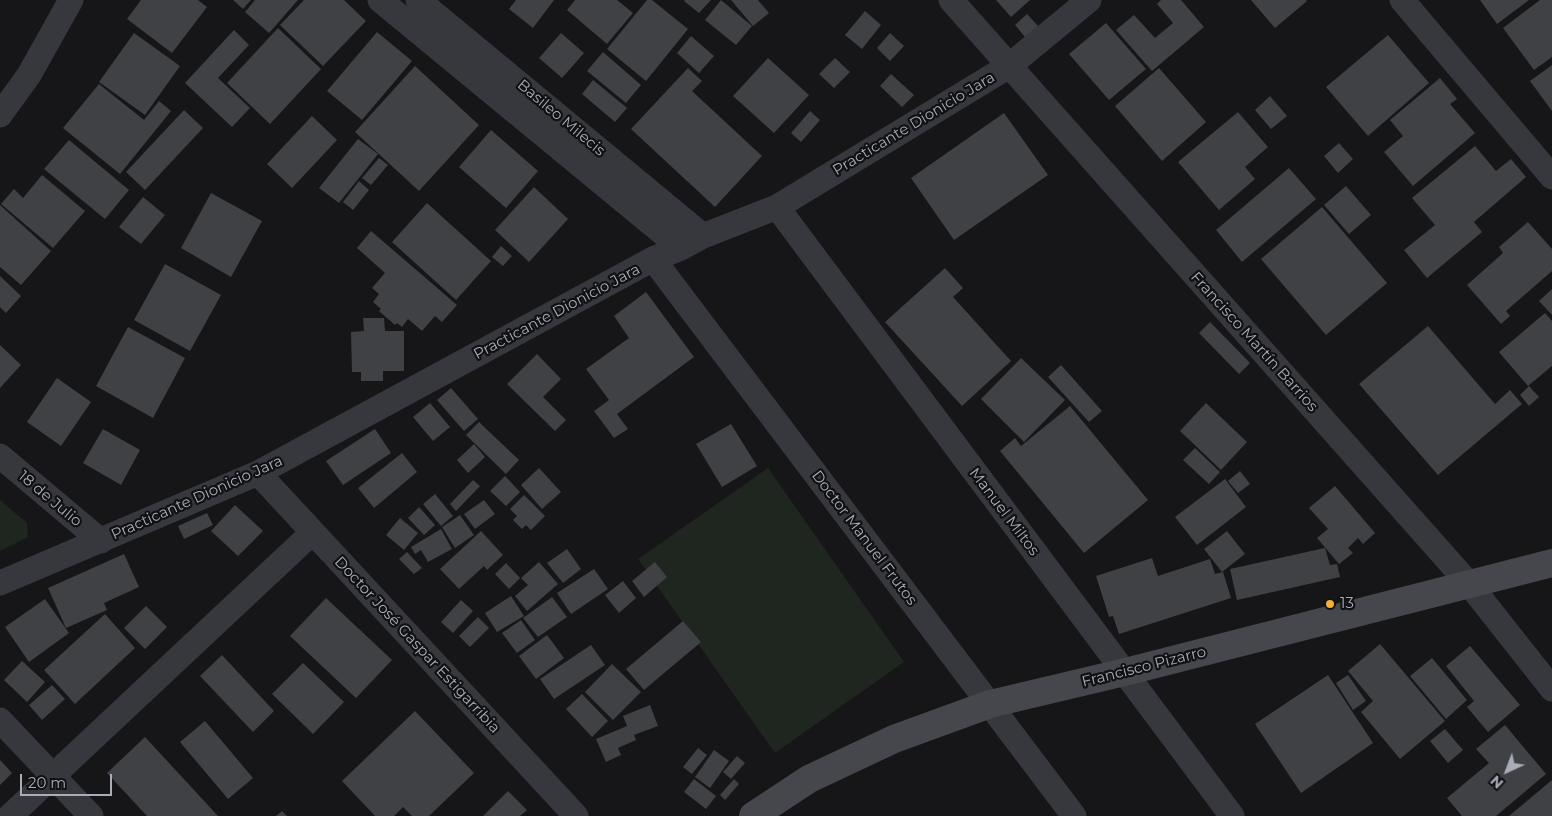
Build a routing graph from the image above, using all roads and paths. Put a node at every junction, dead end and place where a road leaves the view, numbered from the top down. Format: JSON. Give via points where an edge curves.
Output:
{"nodes":[{"id":1,"x":71,"y":0,"type":"edge"},
{"id":2,"x":380,"y":0,"type":"edge"},
{"id":3,"x":418,"y":0,"type":"edge"},
{"id":4,"x":951,"y":0,"type":"edge"},
{"id":5,"x":1089,"y":0,"type":"edge"},
{"id":6,"x":1402,"y":0,"type":"edge"},
{"id":7,"x":1009,"y":66,"type":"junction"},
{"id":8,"x":0,"y":115,"type":"edge"},
{"id":9,"x":1552,"y":177,"type":"edge"},
{"id":10,"x":777,"y":207,"type":"junction"},
{"id":11,"x":703,"y":236,"type":"junction"},
{"id":12,"x":681,"y":248,"type":"junction"},
{"id":13,"x":653,"y":259,"type":"junction"},
{"id":14,"x":0,"y":456,"type":"edge"},
{"id":15,"x":258,"y":474,"type":"junction"},
{"id":16,"x":312,"y":533,"type":"junction"},
{"id":17,"x":101,"y":541,"type":"junction"},
{"id":18,"x":1552,"y":563,"type":"edge"},
{"id":19,"x":0,"y":583,"type":"edge"},
{"id":20,"x":1470,"y":585,"type":"junction"},
{"id":21,"x":1125,"y":672,"type":"junction"},
{"id":22,"x":1552,"y":689,"type":"edge"},
{"id":23,"x":990,"y":704,"type":"junction"},
{"id":24,"x":0,"y":720,"type":"edge"},
{"id":25,"x":54,"y":776,"type":"junction"},
{"id":26,"x":10,"y":816,"type":"edge"},
{"id":27,"x":91,"y":816,"type":"edge"},
{"id":28,"x":576,"y":816,"type":"edge"},
{"id":29,"x":753,"y":816,"type":"edge"},
{"id":30,"x":1074,"y":816,"type":"edge"},
{"id":31,"x":1232,"y":816,"type":"edge"}],
"edges":[{"from":1,"to":8,"type":"street","via":[[29,75]]},
{"from":2,"to":12,"type":"street"},
{"from":3,"to":11,"type":"street","name":"Basileo Milecis"},
{"from":4,"to":7,"type":"street","name":"Francisco Martín Barrios"},
{"from":5,"to":7,"type":"street","name":"Practicante Dionicio Jara"},
{"from":6,"to":9,"type":"street"},
{"from":7,"to":10,"type":"street","name":"Practicante Dionicio Jara"},
{"from":7,"to":20,"type":"street","name":"Francisco Martín Barrios"},
{"from":10,"to":11,"type":"street","name":"Practicante Dionicio Jara"},
{"from":10,"to":21,"type":"street","name":"Manuel Miltos"},
{"from":11,"to":12,"type":"street","name":"Practicante Dionicio Jara"},
{"from":12,"to":13,"type":"street","name":"Practicante Dionicio Jara"},
{"from":13,"to":15,"type":"street","name":"Practicante Dionicio Jara"},
{"from":13,"to":23,"type":"street","name":"Doctor Manuel Frutos"},
{"from":14,"to":17,"type":"street","name":"18 de Julio"},
{"from":15,"to":16,"type":"street","name":"Doctor José Gaspar Estigarribia"},
{"from":15,"to":17,"type":"street","name":"Practicante Dionicio Jara"},
{"from":16,"to":25,"type":"street"},
{"from":16,"to":28,"type":"street","name":"Doctor José Gaspar Estigarribia"},
{"from":17,"to":19,"type":"street","name":"Practicante Dionicio Jara"},
{"from":18,"to":20,"type":"street","name":"Francisco Pizarro"},
{"from":20,"to":21,"type":"street","name":"Francisco Pizarro"},
{"from":20,"to":22,"type":"street","name":"Francisco Martín Barrios"},
{"from":21,"to":23,"type":"street","name":"Francisco Pizarro"},
{"from":21,"to":31,"type":"street","name":"Manuel Miltos"},
{"from":23,"to":29,"type":"street","name":"Francisco Pizarro","via":[[894,739],[809,779]]},
{"from":23,"to":30,"type":"street","name":"Doctor Manuel Frutos"},
{"from":24,"to":25,"type":"street"},
{"from":25,"to":26,"type":"street"},
{"from":25,"to":27,"type":"street"}]}
